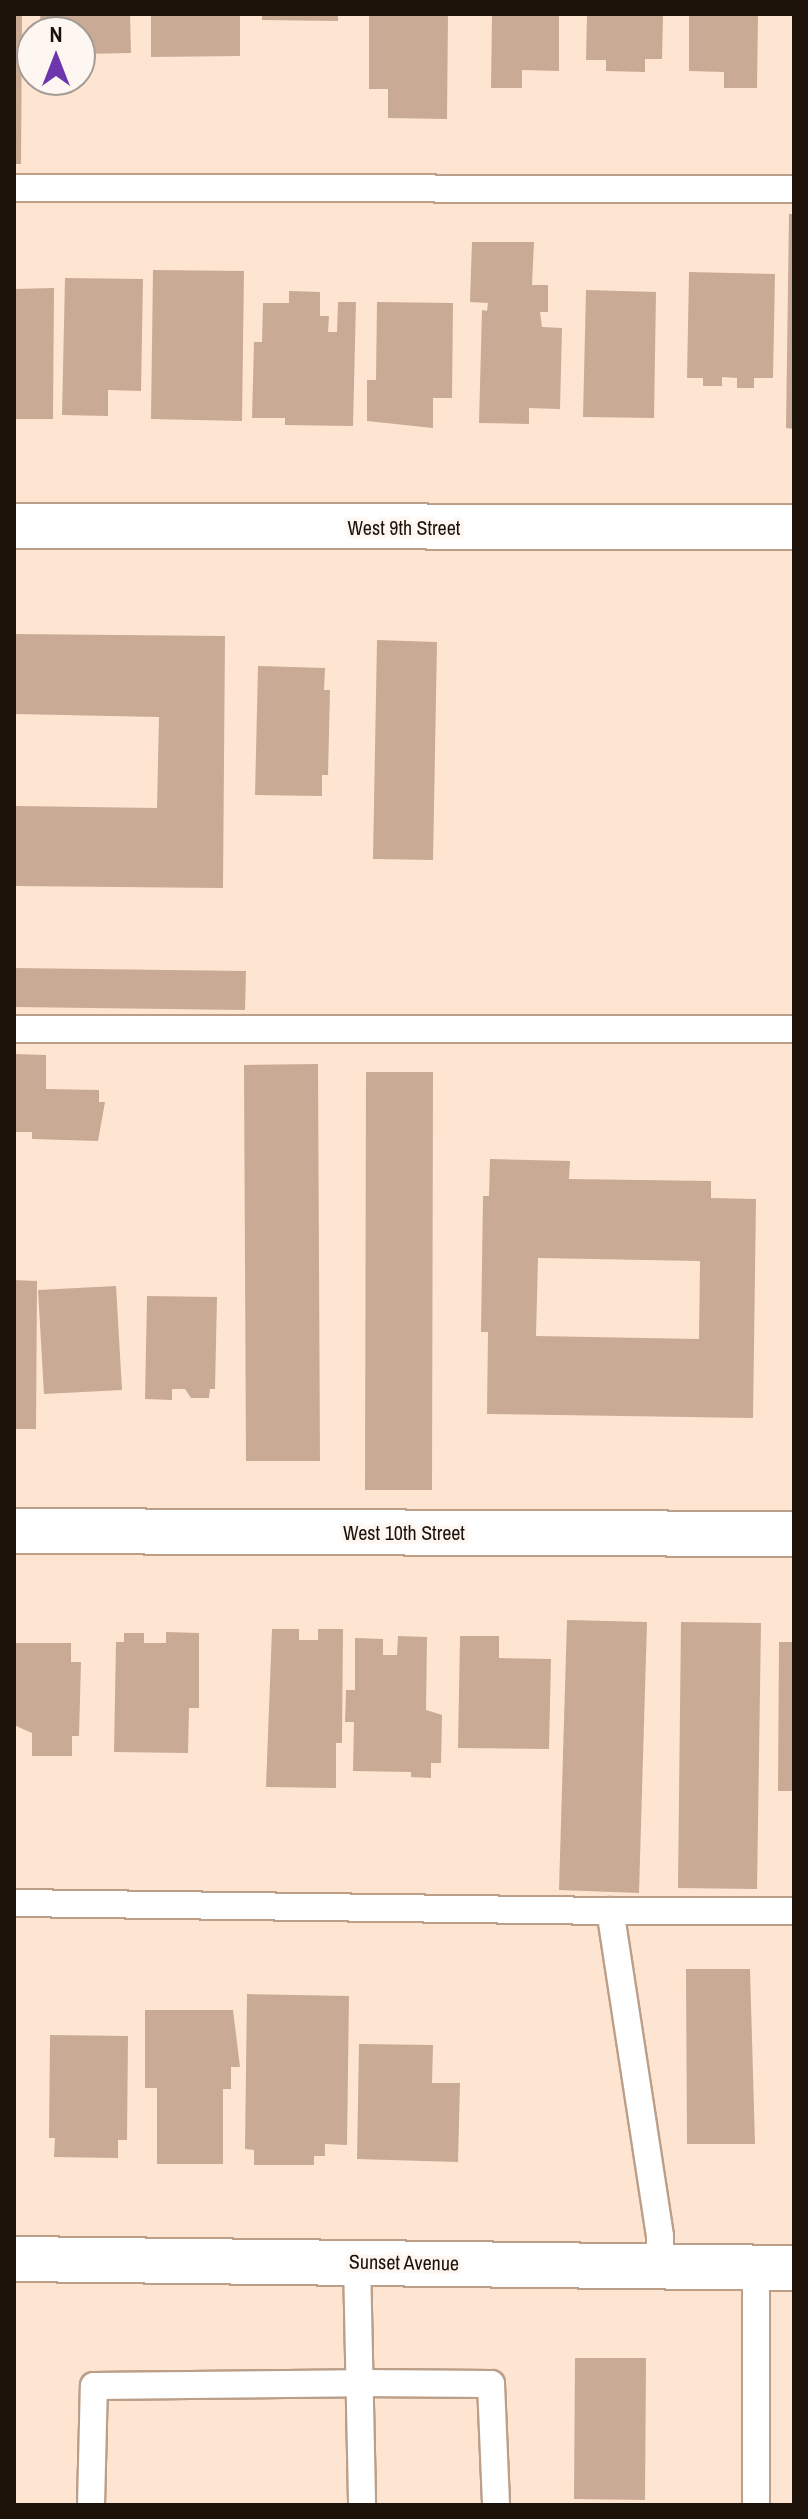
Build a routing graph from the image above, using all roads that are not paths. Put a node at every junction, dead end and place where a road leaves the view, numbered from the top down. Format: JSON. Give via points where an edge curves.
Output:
{"nodes":[{"id":1,"x":14,"y":188,"type":"edge"},
{"id":2,"x":794,"y":189,"type":"edge"},
{"id":3,"x":14,"y":526,"type":"edge"},
{"id":4,"x":794,"y":527,"type":"edge"},
{"id":5,"x":14,"y":1029,"type":"edge"},
{"id":6,"x":794,"y":1029,"type":"edge"},
{"id":7,"x":14,"y":1531,"type":"edge"},
{"id":8,"x":794,"y":1534,"type":"edge"},
{"id":9,"x":14,"y":1903,"type":"edge"},
{"id":10,"x":610,"y":1911,"type":"junction"},
{"id":11,"x":794,"y":1911,"type":"edge"},
{"id":12,"x":14,"y":2259,"type":"edge"},
{"id":13,"x":357,"y":2261,"type":"junction"},
{"id":14,"x":660,"y":2265,"type":"junction"},
{"id":15,"x":775,"y":2268,"type":"edge"},
{"id":16,"x":359,"y":2383,"type":"junction"},
{"id":17,"x":91,"y":2505,"type":"edge"},
{"id":18,"x":362,"y":2505,"type":"edge"},
{"id":19,"x":496,"y":2505,"type":"edge"},
{"id":20,"x":756,"y":2505,"type":"edge"}],
"edges":[{"from":1,"to":2,"type":"lane"},
{"from":3,"to":4,"type":"street","name":"West 9th Street"},
{"from":5,"to":6,"type":"lane"},
{"from":7,"to":8,"type":"street","name":"West 10th Street"},
{"from":9,"to":10,"type":"lane"},
{"from":10,"to":11,"type":"lane"},
{"from":10,"to":14,"type":"lane","via":[[660,2236]]},
{"from":12,"to":13,"type":"street","name":"Sunset Avenue"},
{"from":13,"to":14,"type":"street","name":"Sunset Avenue"},
{"from":13,"to":16,"type":"lane"},
{"from":14,"to":15,"type":"street","name":"Sunset Avenue"},
{"from":15,"to":20,"type":"lane"},
{"from":16,"to":17,"type":"lane","via":[[94,2386]]},
{"from":16,"to":18,"type":"lane"},
{"from":16,"to":19,"type":"lane","via":[[491,2384]]}]}
